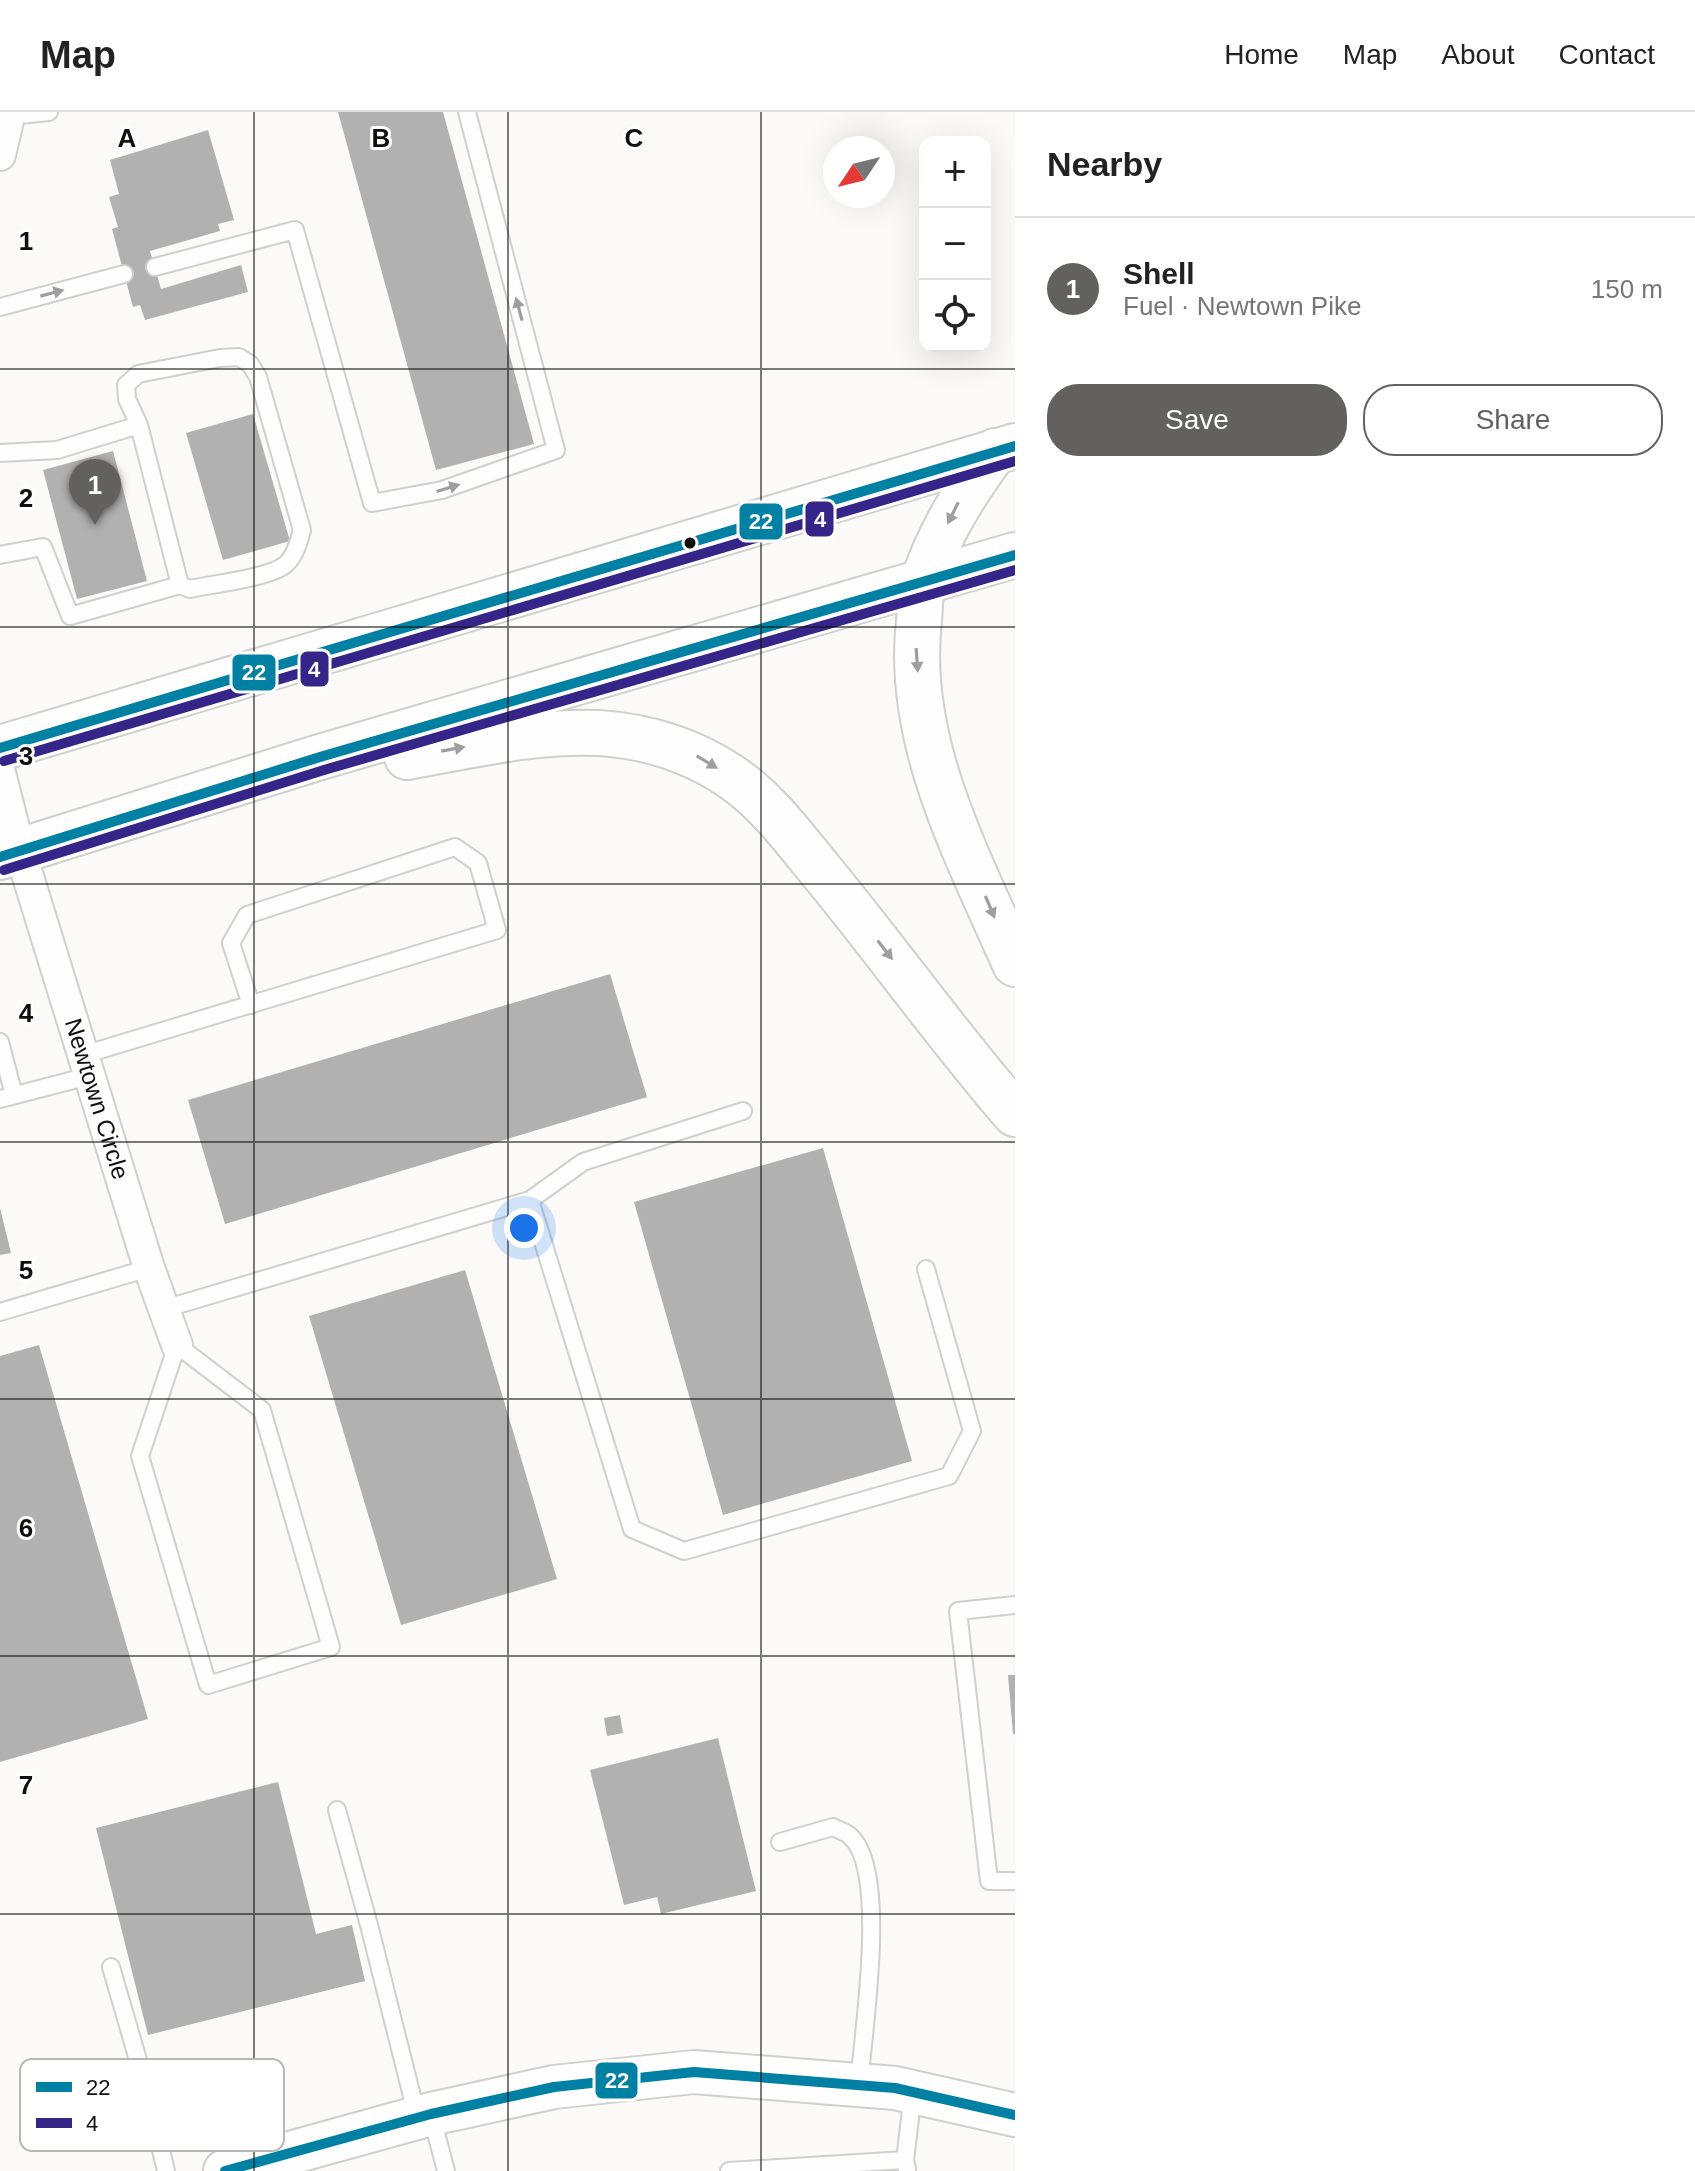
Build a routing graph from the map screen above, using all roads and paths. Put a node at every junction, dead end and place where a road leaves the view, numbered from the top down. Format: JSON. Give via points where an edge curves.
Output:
{"nodes":[{"id":1,"x":49,"y":112,"type":"edge"},
{"id":2,"x":467,"y":112,"type":"edge"},
{"id":3,"x":10,"y":114,"type":"edge"},
{"id":4,"x":0,"y":155,"type":"edge"},
{"id":5,"x":155,"y":267,"type":"dead end"},
{"id":6,"x":124,"y":274,"type":"dead end"},
{"id":7,"x":0,"y":307,"type":"edge"},
{"id":8,"x":139,"y":425,"type":"junction"},
{"id":9,"x":1005,"y":448,"type":"edge"},
{"id":10,"x":0,"y":453,"type":"edge"},
{"id":11,"x":0,"y":555,"type":"edge"},
{"id":12,"x":1015,"y":555,"type":"edge"},
{"id":13,"x":923,"y":582,"type":"junction"},
{"id":14,"x":180,"y":585,"type":"junction"},
{"id":15,"x":0,"y":748,"type":"edge"},
{"id":16,"x":0,"y":773,"type":"edge"},
{"id":17,"x":211,"y":791,"type":"junction"},
{"id":18,"x":10,"y":854,"type":"edge"},
{"id":19,"x":1015,"y":964,"type":"edge"},
{"id":20,"x":251,"y":1005,"type":"junction"},
{"id":21,"x":0,"y":1042,"type":"edge"},
{"id":22,"x":86,"y":1065,"type":"junction"},
{"id":23,"x":7,"y":1097,"type":"edge"},
{"id":24,"x":743,"y":1111,"type":"dead end"},
{"id":25,"x":1015,"y":1114,"type":"edge"},
{"id":26,"x":530,"y":1200,"type":"junction"},
{"id":27,"x":149,"y":1268,"type":"junction"},
{"id":28,"x":926,"y":1269,"type":"dead end"},
{"id":29,"x":164,"y":1309,"type":"junction"},
{"id":30,"x":0,"y":1312,"type":"edge"},
{"id":31,"x":177,"y":1345,"type":"junction"},
{"id":32,"x":1015,"y":1605,"type":"edge"},
{"id":33,"x":337,"y":1810,"type":"dead end"},
{"id":34,"x":780,"y":1842,"type":"dead end"},
{"id":35,"x":1015,"y":1881,"type":"edge"},
{"id":36,"x":111,"y":1967,"type":"dead end"},
{"id":37,"x":138,"y":2059,"type":"edge"},
{"id":38,"x":859,"y":2085,"type":"junction"},
{"id":39,"x":913,"y":2092,"type":"junction"},
{"id":40,"x":1015,"y":2115,"type":"edge"},
{"id":41,"x":424,"y":2116,"type":"junction"},
{"id":42,"x":161,"y":2151,"type":"edge"},
{"id":43,"x":906,"y":2166,"type":"edge"},
{"id":44,"x":166,"y":2171,"type":"edge"},
{"id":45,"x":225,"y":2171,"type":"edge"},
{"id":46,"x":446,"y":2171,"type":"edge"},
{"id":47,"x":729,"y":2171,"type":"edge"}],
"edges":[{"from":1,"to":3,"type":"lane"},
{"from":5,"to":2,"type":"lane","one_way":true,"via":[[295,230],[372,503],[442,490],[556,450]]},
{"from":3,"to":4,"type":"street"},
{"from":7,"to":6,"type":"lane","one_way":true},
{"from":8,"to":10,"type":"lane","via":[[57,450]]},
{"from":8,"to":14,"type":"lane"},
{"from":8,"to":14,"type":"lane","via":[[126,385],[138,374],[220,358],[239,357],[250,364],[302,530],[287,564],[190,589]]},
{"from":9,"to":13,"type":"highway","one_way":true,"via":[[960,500]]},
{"from":9,"to":15,"type":"highway"},
{"from":11,"to":14,"type":"lane","via":[[43,547],[70,616]]},
{"from":12,"to":13,"type":"highway"},
{"from":13,"to":17,"type":"highway"},
{"from":13,"to":19,"type":"highway","one_way":true,"via":[[916,649],[921,717],[944,798]]},
{"from":16,"to":18,"type":"street","name":"Newtown Circle"},
{"from":17,"to":18,"type":"highway"},
{"from":17,"to":25,"type":"highway","one_way":true,"via":[[544,734],[600,733],[694,754],[763,801]]},
{"from":18,"to":22,"type":"street","name":"Newtown Circle"},
{"from":20,"to":20,"type":"lane","via":[[497,930],[478,863],[455,847],[247,915],[231,943]]},
{"from":20,"to":22,"type":"lane"},
{"from":21,"to":23,"type":"lane"},
{"from":22,"to":23,"type":"lane"},
{"from":22,"to":27,"type":"street","name":"Newtown Circle"},
{"from":24,"to":26,"type":"lane","via":[[583,1162]]},
{"from":26,"to":28,"type":"lane","via":[[632,1529],[684,1551],[949,1476],[972,1431]]},
{"from":26,"to":29,"type":"lane"},
{"from":27,"to":29,"type":"street","name":"Newtown Circle"},
{"from":27,"to":30,"type":"lane"},
{"from":29,"to":31,"type":"street","name":"Newtown Circle"},
{"from":31,"to":31,"type":"lane","via":[[140,1456],[208,1685],[331,1647],[262,1410]]},
{"from":32,"to":35,"type":"lane","via":[[958,1611],[989,1881]]},
{"from":33,"to":41,"type":"lane"},
{"from":34,"to":38,"type":"lane","via":[[833,1827],[851,1837],[863,1859],[871,1897],[871,1948]]},
{"from":36,"to":37,"type":"lane"},
{"from":38,"to":39,"type":"street"},
{"from":38,"to":41,"type":"street","via":[[694,2072],[554,2087]]},
{"from":39,"to":40,"type":"street"},
{"from":39,"to":43,"type":"lane"},
{"from":41,"to":45,"type":"street"},
{"from":41,"to":46,"type":"lane"},
{"from":42,"to":44,"type":"lane"},
{"from":43,"to":47,"type":"lane"}]}
